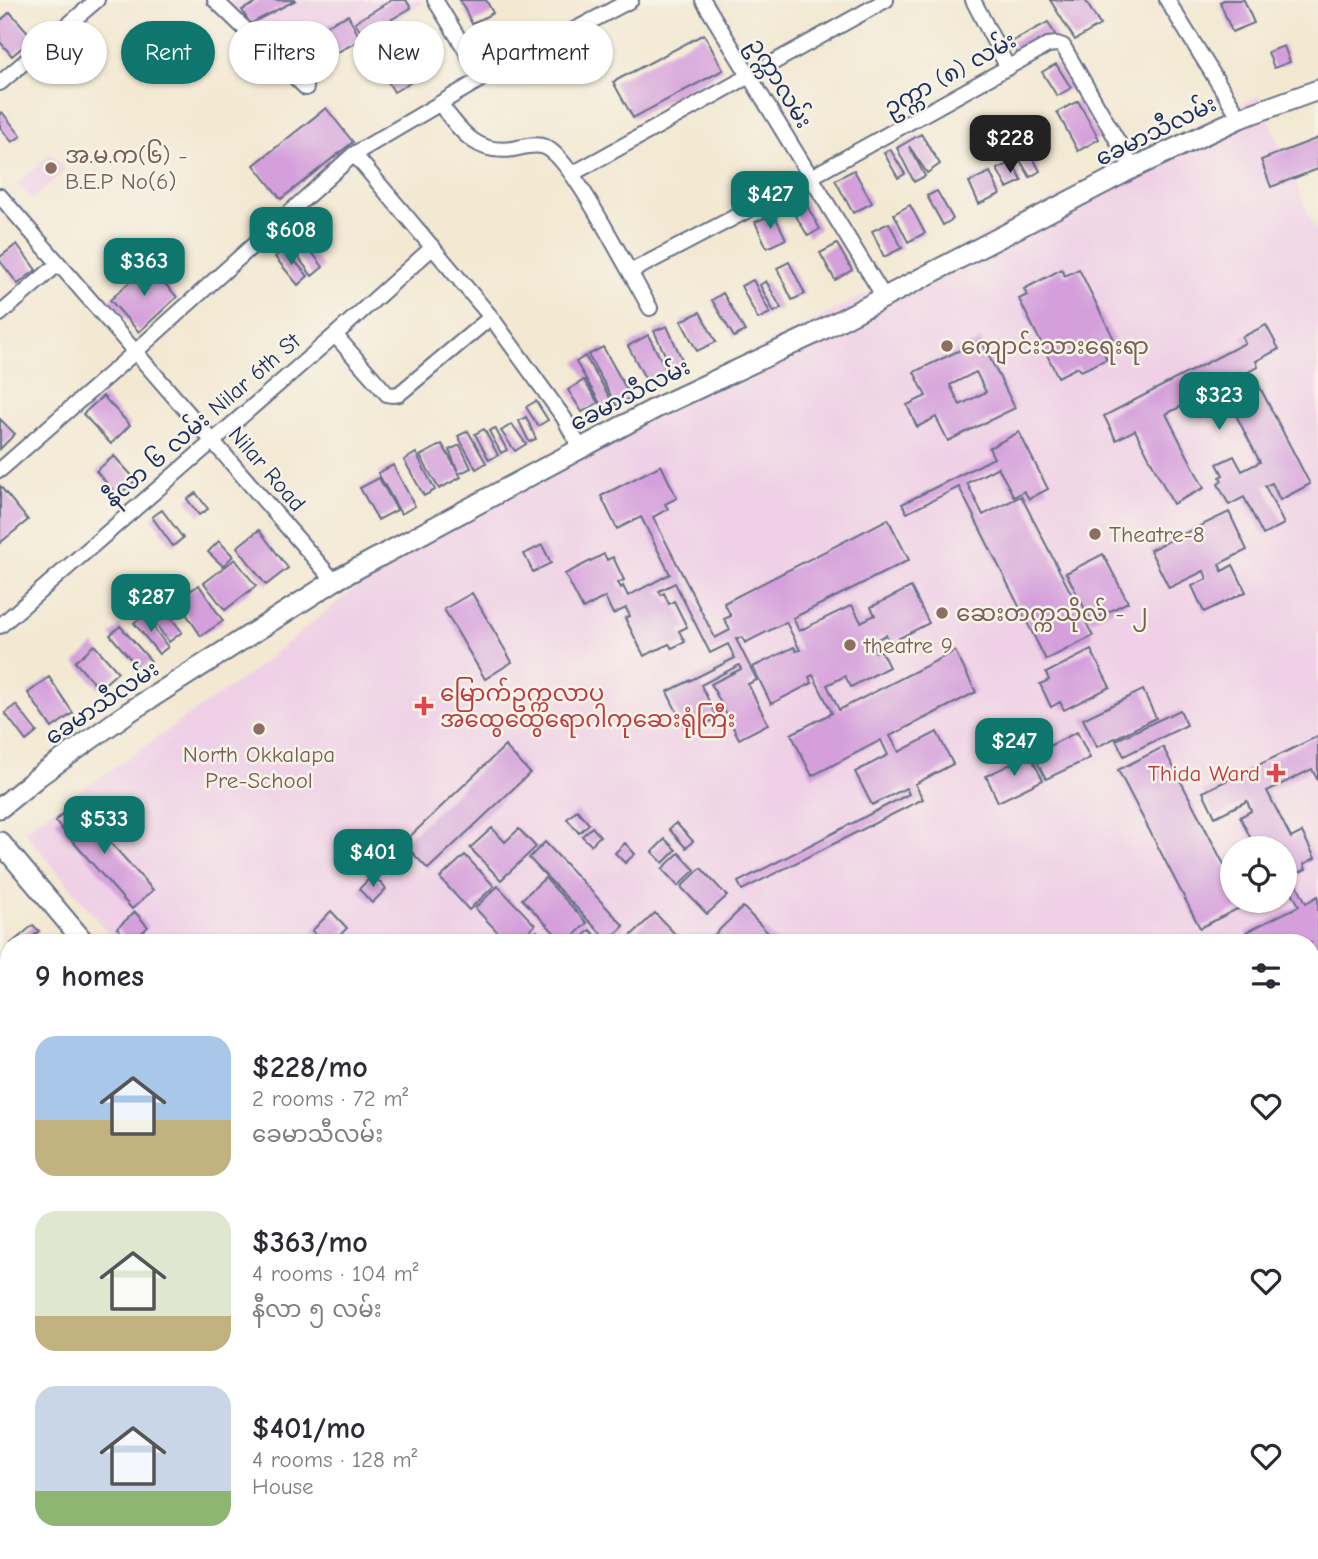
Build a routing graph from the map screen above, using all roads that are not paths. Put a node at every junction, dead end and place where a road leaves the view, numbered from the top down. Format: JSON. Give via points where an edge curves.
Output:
{"nodes":[{"id":1,"x":97,"y":0,"type":"edge"},
{"id":2,"x":215,"y":0,"type":"edge"},
{"id":3,"x":435,"y":0,"type":"edge"},
{"id":4,"x":631,"y":0,"type":"edge"},
{"id":5,"x":703,"y":0,"type":"edge"},
{"id":6,"x":887,"y":0,"type":"edge"},
{"id":7,"x":973,"y":0,"type":"edge"},
{"id":8,"x":1167,"y":0,"type":"edge"},
{"id":9,"x":591,"y":21,"type":"edge"},
{"id":10,"x":458,"y":37,"type":"edge"},
{"id":11,"x":1007,"y":68,"type":"junction"},
{"id":12,"x":750,"y":77,"type":"junction"},
{"id":13,"x":0,"y":83,"type":"edge"},
{"id":14,"x":473,"y":84,"type":"edge"},
{"id":15,"x":306,"y":88,"type":"dead end"},
{"id":16,"x":1318,"y":90,"type":"edge"},
{"id":17,"x":440,"y":104,"type":"junction"},
{"id":18,"x":1240,"y":118,"type":"junction"},
{"id":19,"x":354,"y":154,"type":"junction"},
{"id":20,"x":1133,"y":168,"type":"junction"},
{"id":21,"x":572,"y":174,"type":"junction"},
{"id":22,"x":811,"y":177,"type":"junction"},
{"id":23,"x":2,"y":202,"type":"edge"},
{"id":24,"x":432,"y":247,"type":"junction"},
{"id":25,"x":58,"y":264,"type":"junction"},
{"id":26,"x":630,"y":272,"type":"junction"},
{"id":27,"x":884,"y":297,"type":"junction"},
{"id":28,"x":650,"y":308,"type":"dead end"},
{"id":29,"x":0,"y":314,"type":"edge"},
{"id":30,"x":491,"y":317,"type":"junction"},
{"id":31,"x":335,"y":335,"type":"junction"},
{"id":32,"x":135,"y":352,"type":"junction"},
{"id":33,"x":212,"y":440,"type":"junction"},
{"id":34,"x":580,"y":448,"type":"junction"},
{"id":35,"x":0,"y":470,"type":"edge"},
{"id":36,"x":334,"y":581,"type":"junction"},
{"id":37,"x":0,"y":626,"type":"edge"},
{"id":38,"x":0,"y":808,"type":"edge"},
{"id":39,"x":0,"y":842,"type":"edge"},
{"id":40,"x":77,"y":934,"type":"edge"}],
"edges":[{"from":1,"to":13,"type":"street"},
{"from":2,"to":15,"type":"street"},
{"from":3,"to":10,"type":"street"},
{"from":4,"to":9,"type":"street"},
{"from":5,"to":12,"type":"street","name":"ဥက္ကာလမ်း"},
{"from":6,"to":12,"type":"street"},
{"from":7,"to":11,"type":"street"},
{"from":8,"to":18,"type":"street"},
{"from":11,"to":20,"type":"street","name":"ဥက္ကာ (၈) လမ်း","via":[[1048,45],[1063,46]]},
{"from":11,"to":22,"type":"street","name":"ဥက္ကာ (၈) လမ်း"},
{"from":12,"to":21,"type":"street"},
{"from":12,"to":22,"type":"street","name":"ဥက္ကာလမ်း"},
{"from":14,"to":17,"type":"street"},
{"from":16,"to":18,"type":"main road","name":"ခေမာသီလမ်း"},
{"from":17,"to":19,"type":"street"},
{"from":17,"to":21,"type":"street","via":[[481,146],[505,150],[544,146]]},
{"from":18,"to":20,"type":"main road","name":"ခေမာသီလမ်း"},
{"from":19,"to":24,"type":"street"},
{"from":19,"to":32,"type":"street"},
{"from":20,"to":27,"type":"main road","name":"ခေမာသီလမ်း"},
{"from":21,"to":26,"type":"street"},
{"from":22,"to":26,"type":"street","name":"ဥက္ကာ (၈) လမ်း"},
{"from":22,"to":27,"type":"street","name":"ဥက္ကာလမ်း"},
{"from":23,"to":25,"type":"street","name":"Nilar Road"},
{"from":24,"to":30,"type":"street"},
{"from":24,"to":31,"type":"street","name":"နီလာ ၆ လမ်း Nilar 6th St"},
{"from":25,"to":29,"type":"street"},
{"from":25,"to":32,"type":"street","name":"Nilar Road"},
{"from":26,"to":28,"type":"street"},
{"from":27,"to":34,"type":"main road","name":"ခေမာသီလမ်း"},
{"from":30,"to":31,"type":"street","via":[[393,395],[387,394]]},
{"from":30,"to":34,"type":"street","via":[[564,418]]},
{"from":31,"to":33,"type":"street","name":"နီလာ ၆ လမ်း Nilar 6th St"},
{"from":32,"to":33,"type":"street","name":"Nilar Road"},
{"from":32,"to":35,"type":"street"},
{"from":33,"to":36,"type":"street","name":"Nilar Road"},
{"from":33,"to":37,"type":"street","name":"နီလာ ၆ လမ်း Nilar 6th St"},
{"from":34,"to":36,"type":"main road","name":"ခေမာသီလမ်း"},
{"from":36,"to":38,"type":"main road","name":"ခေမာသီလမ်း","via":[[130,712]]},
{"from":39,"to":40,"type":"main road"}]}
